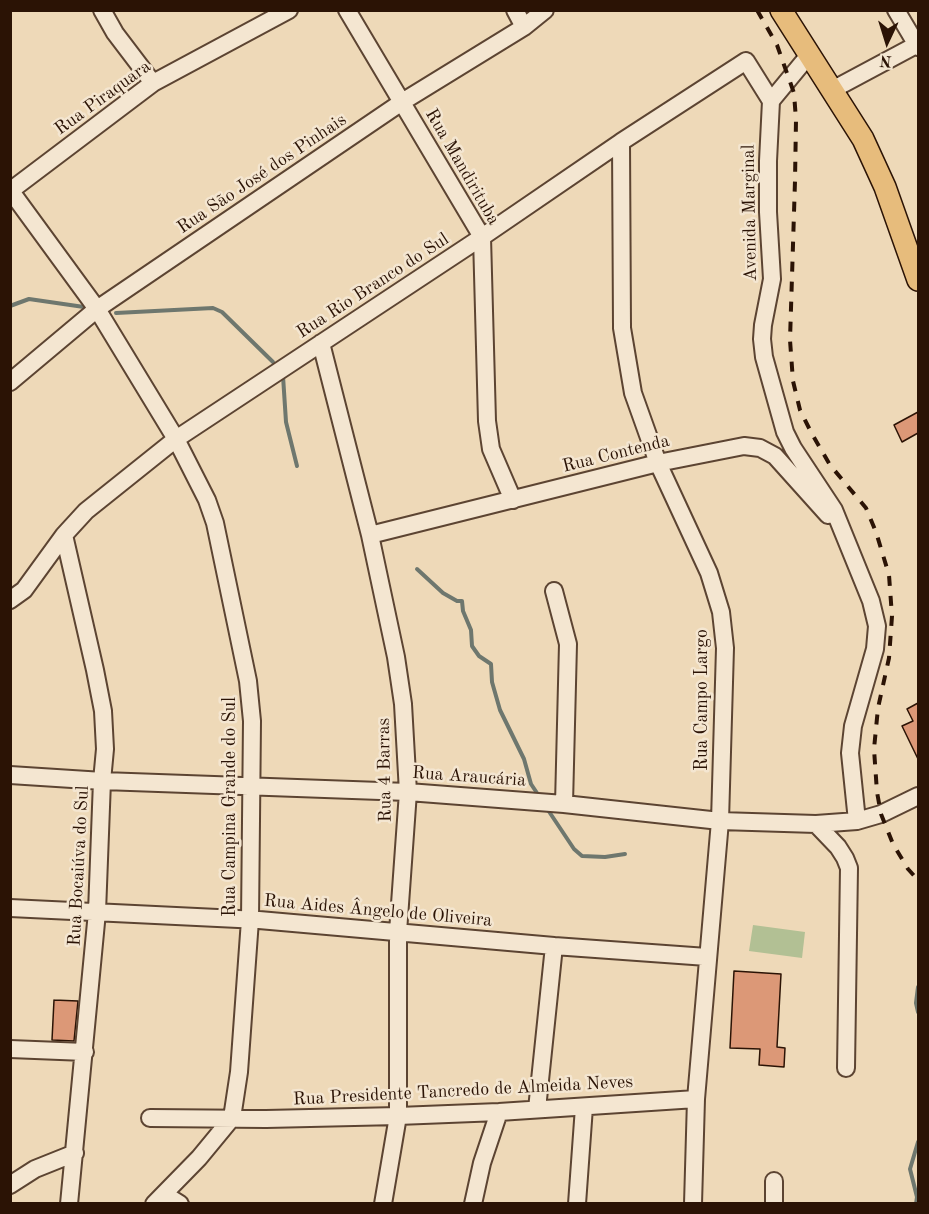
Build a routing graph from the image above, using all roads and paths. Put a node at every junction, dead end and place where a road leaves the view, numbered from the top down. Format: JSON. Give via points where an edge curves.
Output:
{"nodes":[{"id":1,"x":102,"y":10,"type":"edge"},
{"id":2,"x":347,"y":10,"type":"edge"},
{"id":3,"x":515,"y":10,"type":"edge"},
{"id":4,"x":545,"y":10,"type":"edge"},
{"id":5,"x":781,"y":10,"type":"edge"},
{"id":6,"x":896,"y":10,"type":"edge"},
{"id":7,"x":278,"y":13,"type":"edge"},
{"id":8,"x":524,"y":27,"type":"junction"},
{"id":9,"x":918,"y":45,"type":"edge"},
{"id":10,"x":808,"y":55,"type":"junction"},
{"id":11,"x":153,"y":83,"type":"junction"},
{"id":12,"x":832,"y":90,"type":"junction"},
{"id":13,"x":771,"y":101,"type":"junction"},
{"id":14,"x":402,"y":102,"type":"junction"},
{"id":15,"x":621,"y":142,"type":"junction"},
{"id":16,"x":11,"y":191,"type":"edge"},
{"id":17,"x":482,"y":237,"type":"junction"},
{"id":18,"x":918,"y":280,"type":"edge"},
{"id":19,"x":97,"y":309,"type":"junction"},
{"id":20,"x":321,"y":343,"type":"junction"},
{"id":21,"x":10,"y":382,"type":"edge"},
{"id":22,"x":176,"y":439,"type":"junction"},
{"id":23,"x":658,"y":463,"type":"junction"},
{"id":24,"x":513,"y":500,"type":"junction"},
{"id":25,"x":841,"y":530,"type":"junction"},
{"id":26,"x":64,"y":534,"type":"junction"},
{"id":27,"x":370,"y":535,"type":"junction"},
{"id":28,"x":554,"y":591,"type":"dead end"},
{"id":29,"x":10,"y":600,"type":"edge"},
{"id":30,"x":10,"y":775,"type":"edge"},
{"id":31,"x":102,"y":781,"type":"junction"},
{"id":32,"x":252,"y":787,"type":"junction"},
{"id":33,"x":408,"y":792,"type":"junction"},
{"id":34,"x":918,"y":796,"type":"edge"},
{"id":35,"x":564,"y":804,"type":"junction"},
{"id":36,"x":720,"y":821,"type":"junction"},
{"id":37,"x":857,"y":821,"type":"junction"},
{"id":38,"x":816,"y":824,"type":"junction"},
{"id":39,"x":10,"y":908,"type":"edge"},
{"id":40,"x":97,"y":912,"type":"junction"},
{"id":41,"x":250,"y":920,"type":"junction"},
{"id":42,"x":398,"y":932,"type":"junction"},
{"id":43,"x":554,"y":946,"type":"junction"},
{"id":44,"x":707,"y":957,"type":"junction"},
{"id":45,"x":10,"y":1049,"type":"edge"},
{"id":46,"x":85,"y":1053,"type":"junction"},
{"id":47,"x":846,"y":1068,"type":"dead end"},
{"id":48,"x":696,"y":1099,"type":"junction"},
{"id":49,"x":584,"y":1107,"type":"junction"},
{"id":50,"x":537,"y":1109,"type":"junction"},
{"id":51,"x":499,"y":1112,"type":"junction"},
{"id":52,"x":398,"y":1116,"type":"junction"},
{"id":53,"x":150,"y":1118,"type":"dead end"},
{"id":54,"x":232,"y":1118,"type":"junction"},
{"id":55,"x":75,"y":1153,"type":"junction"},
{"id":56,"x":774,"y":1181,"type":"dead end"},
{"id":57,"x":10,"y":1185,"type":"edge"},
{"id":58,"x":159,"y":1198,"type":"edge"},
{"id":59,"x":69,"y":1203,"type":"edge"},
{"id":60,"x":180,"y":1203,"type":"edge"},
{"id":61,"x":383,"y":1203,"type":"edge"},
{"id":62,"x":473,"y":1203,"type":"edge"},
{"id":63,"x":577,"y":1203,"type":"edge"},
{"id":64,"x":693,"y":1203,"type":"edge"},
{"id":65,"x":774,"y":1203,"type":"edge"}],
"edges":[{"from":1,"to":11,"type":"street"},
{"from":2,"to":14,"type":"street","name":"Rua Mandirituba"},
{"from":3,"to":8,"type":"street"},
{"from":4,"to":8,"type":"street","name":"Rua São José dos Pinhais"},
{"from":5,"to":10,"type":"main road"},
{"from":6,"to":9,"type":"street"},
{"from":7,"to":11,"type":"street","name":"Rua Piraquara"},
{"from":8,"to":14,"type":"street","name":"Rua São José dos Pinhais"},
{"from":9,"to":12,"type":"street"},
{"from":10,"to":12,"type":"main road"},
{"from":10,"to":13,"type":"street"},
{"from":11,"to":16,"type":"street","name":"Rua Piraquara"},
{"from":12,"to":18,"type":"main road","via":[[881,177]]},
{"from":13,"to":15,"type":"street","name":"Rua Rio Branco do Sul","via":[[746,61]]},
{"from":13,"to":25,"type":"street","name":"Avenida Marginal","via":[[768,212],[772,279],[763,325],[764,357],[785,432],[834,510]]},
{"from":14,"to":17,"type":"street","name":"Rua Mandirituba"},
{"from":14,"to":19,"type":"street","name":"Rua São José dos Pinhais"},
{"from":15,"to":17,"type":"street","name":"Rua Rio Branco do Sul"},
{"from":15,"to":23,"type":"street","name":"Rua Campo Largo","via":[[622,328],[633,393]]},
{"from":16,"to":19,"type":"street","name":"Rua Campina Grande do Sul"},
{"from":17,"to":20,"type":"street","name":"Rua Rio Branco do Sul"},
{"from":17,"to":24,"type":"street","name":"Rua Mandirituba","via":[[487,421],[491,449]]},
{"from":19,"to":21,"type":"street","name":"Rua São José dos Pinhais"},
{"from":19,"to":22,"type":"street","name":"Rua Campina Grande do Sul"},
{"from":20,"to":22,"type":"street","name":"Rua Rio Branco do Sul"},
{"from":20,"to":27,"type":"street","name":"Rua 4 Barras"},
{"from":22,"to":26,"type":"street","name":"Rua Rio Branco do Sul","via":[[86,511]]},
{"from":22,"to":32,"type":"street","name":"Rua Campina Grande do Sul","via":[[215,523],[248,681]]},
{"from":23,"to":24,"type":"street","name":"Rua Contenda"},
{"from":23,"to":25,"type":"street","name":"Rua Contenda","via":[[744,446],[760,448],[775,456]]},
{"from":23,"to":36,"type":"street","name":"Rua Campo Largo","via":[[708,573],[721,612],[725,648]]},
{"from":24,"to":27,"type":"street","name":"Rua Contenda"},
{"from":25,"to":37,"type":"street","name":"Avenida Marginal","via":[[877,626],[850,753]]},
{"from":26,"to":29,"type":"street","name":"Rua Rio Branco do Sul","via":[[24,590]]},
{"from":26,"to":31,"type":"street","name":"Rua Bocaiúva do Sul","via":[[103,711]]},
{"from":27,"to":33,"type":"street","name":"Rua 4 Barras","via":[[403,704]]},
{"from":28,"to":35,"type":"street","via":[[568,644]]},
{"from":30,"to":31,"type":"street","name":"Rua Araucária"},
{"from":31,"to":32,"type":"street","name":"Rua Araucária"},
{"from":31,"to":40,"type":"street","name":"Rua Bocaiúva do Sul"},
{"from":32,"to":33,"type":"street","name":"Rua Araucária"},
{"from":32,"to":41,"type":"street","name":"Rua Campina Grande do Sul"},
{"from":33,"to":35,"type":"street","name":"Rua Araucária"},
{"from":33,"to":42,"type":"street","name":"Rua 4 Barras"},
{"from":34,"to":37,"type":"street","name":"Rua Araucária"},
{"from":35,"to":36,"type":"street","name":"Rua Araucária"},
{"from":36,"to":38,"type":"street","name":"Rua Araucária"},
{"from":36,"to":44,"type":"street","name":"Rua Campo Largo"},
{"from":37,"to":38,"type":"street","name":"Rua Araucária"},
{"from":38,"to":47,"type":"street","via":[[838,848],[849,868]]},
{"from":39,"to":40,"type":"street","name":"Rua Aides Ângelo de Oliveira"},
{"from":40,"to":41,"type":"street","name":"Rua Aides Ângelo de Oliveira"},
{"from":40,"to":46,"type":"street","name":"Rua Bocaiúva do Sul"},
{"from":41,"to":42,"type":"street","name":"Rua Aides Ângelo de Oliveira"},
{"from":41,"to":54,"type":"street","name":"Rua Campina Grande do Sul"},
{"from":42,"to":43,"type":"street","name":"Rua Aides Ângelo de Oliveira"},
{"from":42,"to":52,"type":"street","name":"Rua 4 Barras"},
{"from":43,"to":44,"type":"street","name":"Rua Aides Ângelo de Oliveira"},
{"from":43,"to":50,"type":"street"},
{"from":44,"to":48,"type":"street","name":"Rua Campo Largo"},
{"from":45,"to":46,"type":"street"},
{"from":46,"to":55,"type":"street","name":"Rua Bocaiúva do Sul"},
{"from":48,"to":49,"type":"street","name":"Rua Presidente Tancredo de Almeida Neves"},
{"from":48,"to":64,"type":"street","name":"Rua Campo Largo"},
{"from":49,"to":50,"type":"street","name":"Rua Presidente Tancredo de Almeida Neves"},
{"from":49,"to":63,"type":"street"},
{"from":50,"to":51,"type":"street","name":"Rua Presidente Tancredo de Almeida Neves"},
{"from":51,"to":52,"type":"street","name":"Rua Presidente Tancredo de Almeida Neves"},
{"from":51,"to":62,"type":"street"},
{"from":52,"to":54,"type":"street","name":"Rua Presidente Tancredo de Almeida Neves"},
{"from":52,"to":61,"type":"street","name":"Rua 4 Barras"},
{"from":53,"to":54,"type":"street","name":"Rua Presidente Tancredo de Almeida Neves"},
{"from":54,"to":58,"type":"street"},
{"from":55,"to":57,"type":"street","via":[[35,1169]]},
{"from":55,"to":59,"type":"street","name":"Rua Bocaiúva do Sul"},
{"from":56,"to":65,"type":"street"},
{"from":58,"to":60,"type":"street"}]}
